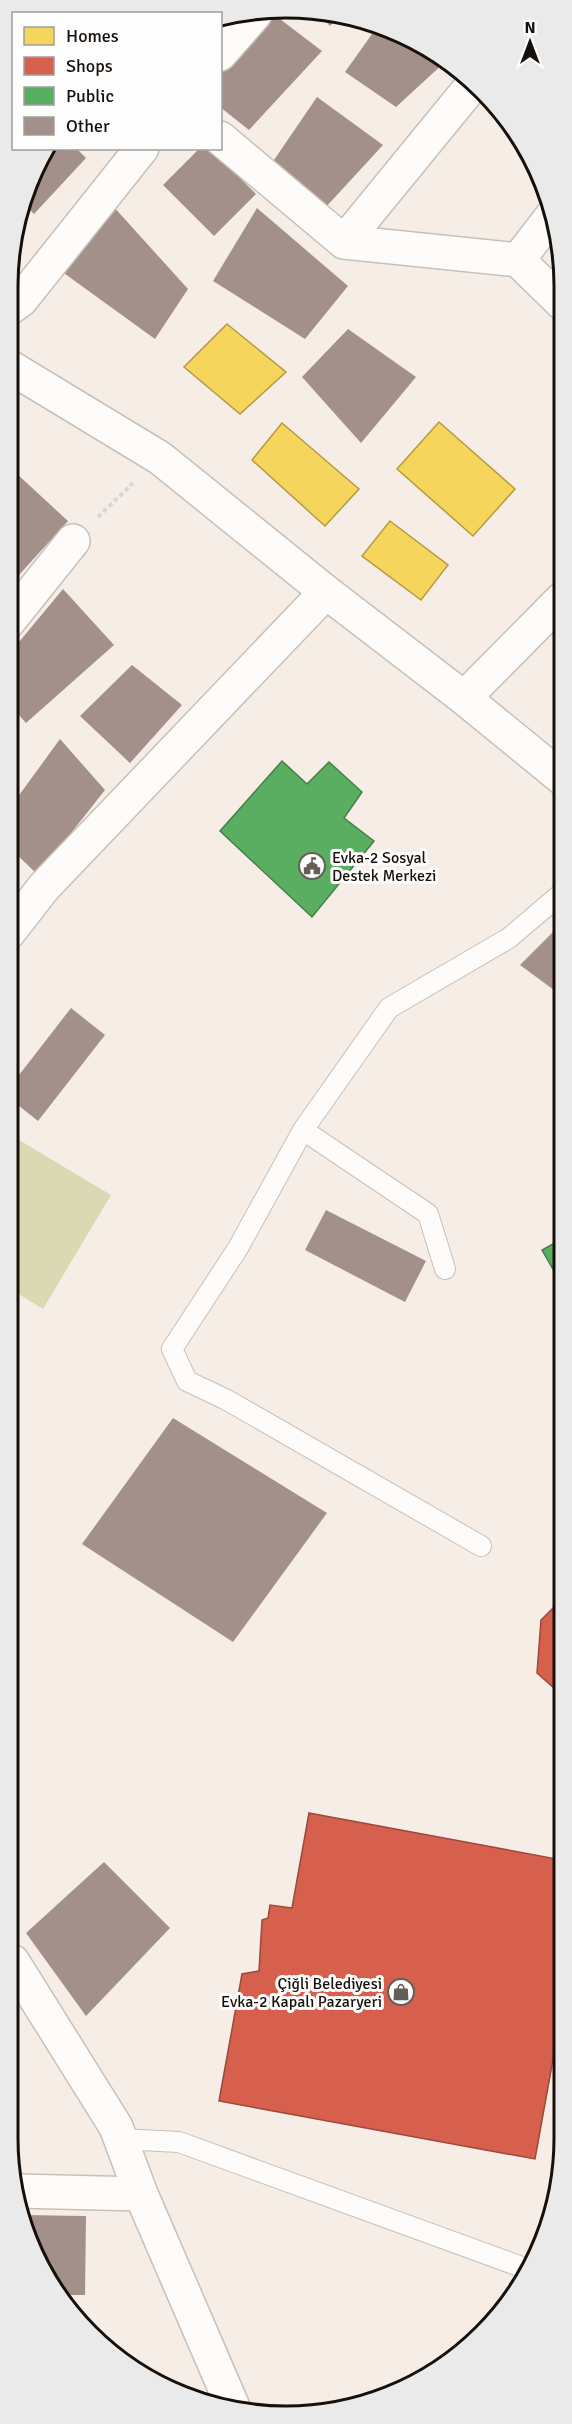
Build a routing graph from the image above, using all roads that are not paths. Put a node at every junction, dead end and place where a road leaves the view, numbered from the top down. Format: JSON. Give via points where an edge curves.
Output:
{"nodes":[{"id":1,"x":250,"y":20,"type":"edge"},
{"id":2,"x":222,"y":52,"type":"edge"},
{"id":3,"x":469,"y":90,"type":"edge"},
{"id":4,"x":222,"y":140,"type":"edge"},
{"id":5,"x":140,"y":150,"type":"edge"},
{"id":6,"x":546,"y":223,"type":"edge"},
{"id":7,"x":344,"y":242,"type":"junction"},
{"id":8,"x":518,"y":260,"type":"junction"},
{"id":9,"x":554,"y":295,"type":"edge"},
{"id":10,"x":18,"y":302,"type":"edge"},
{"id":11,"x":18,"y":371,"type":"edge"},
{"id":12,"x":73,"y":541,"type":"road end"},
{"id":13,"x":326,"y":592,"type":"junction"},
{"id":14,"x":554,"y":607,"type":"edge"},
{"id":15,"x":18,"y":610,"type":"edge"},
{"id":16,"x":464,"y":698,"type":"junction"},
{"id":17,"x":554,"y":771,"type":"edge"},
{"id":18,"x":554,"y":900,"type":"edge"},
{"id":19,"x":18,"y":920,"type":"edge"},
{"id":20,"x":303,"y":1130,"type":"junction"},
{"id":21,"x":445,"y":1269,"type":"dead end"},
{"id":22,"x":481,"y":1546,"type":"dead end"},
{"id":23,"x":18,"y":1970,"type":"edge"},
{"id":24,"x":120,"y":2139,"type":"junction"},
{"id":25,"x":23,"y":2191,"type":"edge"},
{"id":26,"x":141,"y":2194,"type":"junction"},
{"id":27,"x":521,"y":2267,"type":"edge"},
{"id":28,"x":230,"y":2400,"type":"edge"}],
"edges":[{"from":1,"to":2,"type":"street"},
{"from":3,"to":7,"type":"street"},
{"from":4,"to":7,"type":"street"},
{"from":5,"to":10,"type":"street"},
{"from":6,"to":8,"type":"street"},
{"from":7,"to":8,"type":"street"},
{"from":8,"to":9,"type":"street"},
{"from":11,"to":13,"type":"street","via":[[160,458]]},
{"from":12,"to":15,"type":"street"},
{"from":13,"to":16,"type":"street"},
{"from":13,"to":19,"type":"street","via":[[44,887]]},
{"from":14,"to":16,"type":"street"},
{"from":16,"to":17,"type":"street"},
{"from":18,"to":20,"type":"lane","via":[[509,938],[389,1008]]},
{"from":20,"to":21,"type":"lane","via":[[428,1214]]},
{"from":20,"to":22,"type":"lane","via":[[238,1248],[171,1349],[187,1381],[227,1400]]},
{"from":23,"to":24,"type":"street"},
{"from":24,"to":26,"type":"street"},
{"from":24,"to":27,"type":"lane","via":[[179,2142]]},
{"from":25,"to":26,"type":"street"},
{"from":26,"to":28,"type":"street"}]}
